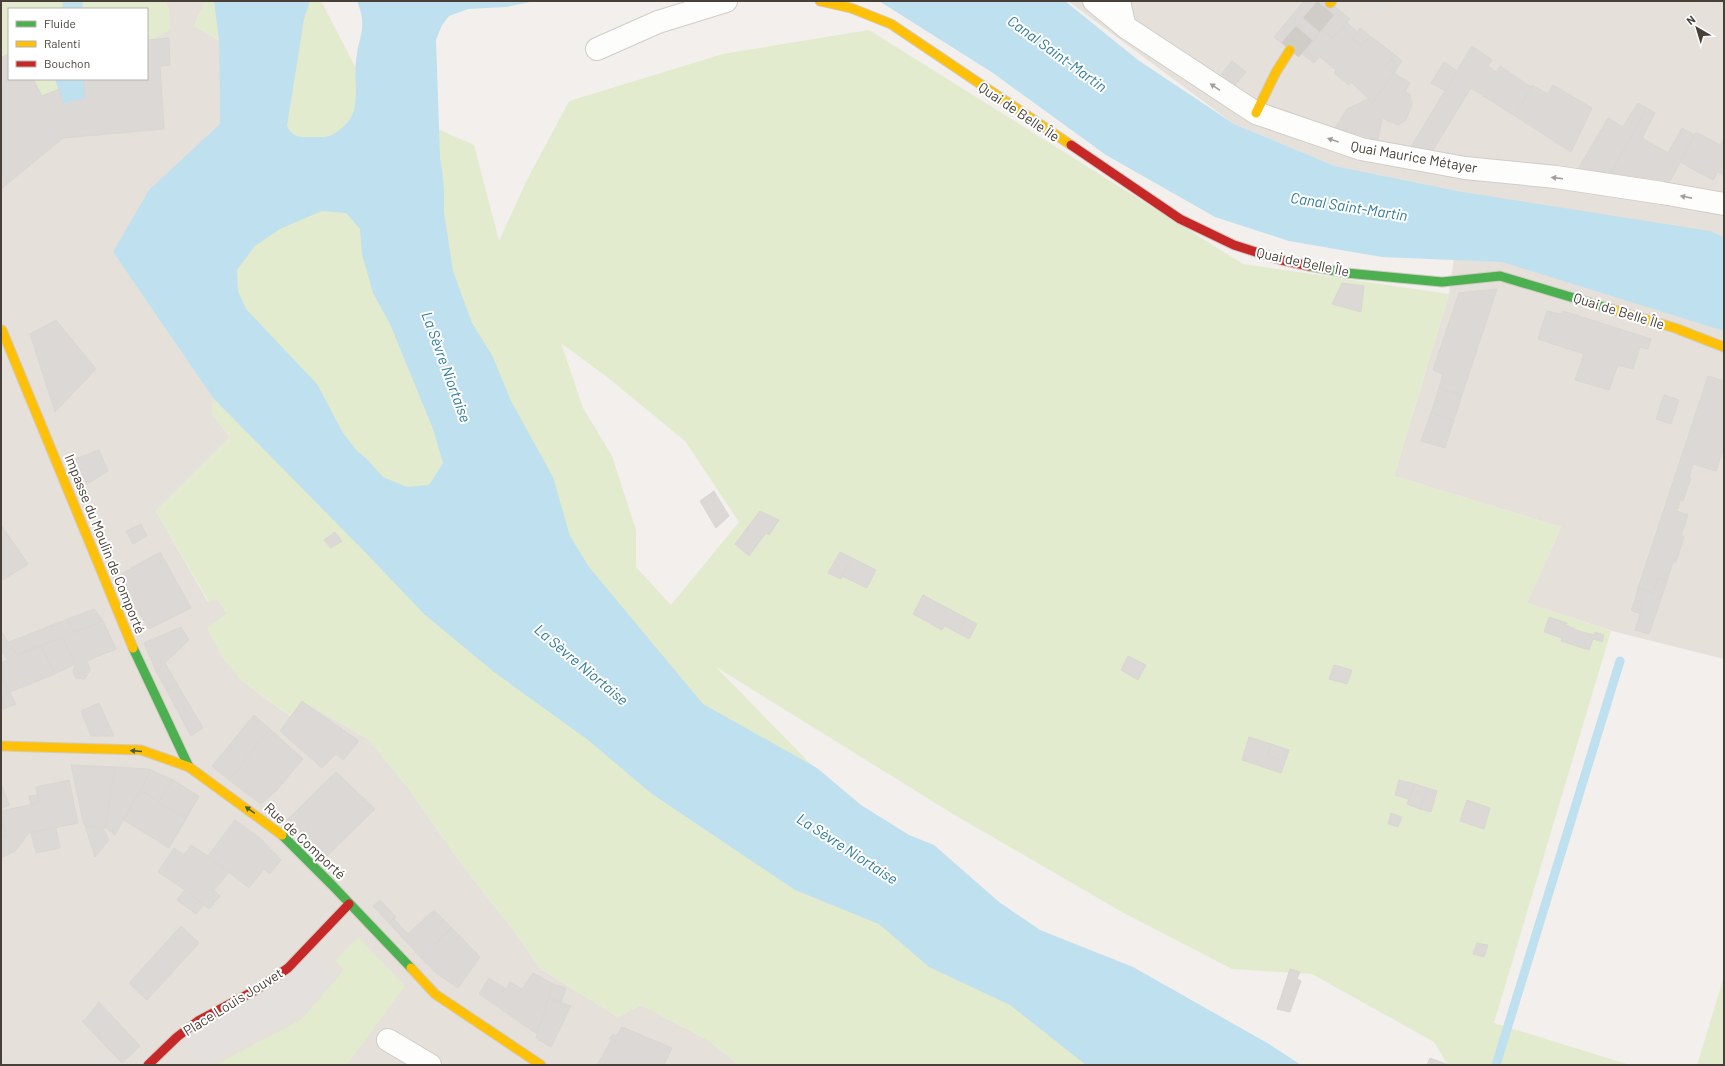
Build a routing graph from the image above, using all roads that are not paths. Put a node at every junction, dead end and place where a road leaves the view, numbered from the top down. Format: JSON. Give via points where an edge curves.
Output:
{"nodes":[{"id":1,"x":726,"y":1,"type":"edge"},
{"id":2,"x":820,"y":1,"type":"edge"},
{"id":3,"x":1094,"y":1,"type":"edge"},
{"id":4,"x":1121,"y":1,"type":"edge"},
{"id":5,"x":1127,"y":28,"type":"junction"},
{"id":6,"x":597,"y":49,"type":"dead end"},
{"id":7,"x":1290,"y":50,"type":"tunnel mouth"},
{"id":8,"x":1256,"y":113,"type":"junction"},
{"id":9,"x":1724,"y":204,"type":"edge"},
{"id":10,"x":2,"y":330,"type":"dead end"},
{"id":11,"x":1724,"y":347,"type":"edge"},
{"id":12,"x":1,"y":746,"type":"edge"},
{"id":13,"x":189,"y":767,"type":"junction"},
{"id":14,"x":349,"y":904,"type":"junction"},
{"id":15,"x":388,"y":1040,"type":"dead end"},
{"id":16,"x":148,"y":1065,"type":"edge"},
{"id":17,"x":430,"y":1065,"type":"edge"},
{"id":18,"x":541,"y":1065,"type":"edge"}],
"edges":[{"from":1,"to":6,"type":"street","via":[[658,22]]},
{"from":2,"to":11,"type":"street","name":"Quai de Belle Île","via":[[851,8],[891,24],[1180,219],[1234,245],[1281,260],[1346,273],[1442,282],[1500,276],[1675,328]]},
{"from":3,"to":5,"type":"street","name":"Quai Maurice Métayer"},
{"from":4,"to":5,"type":"lane"},
{"from":8,"to":5,"type":"street","name":"Quai Maurice Métayer","one_way":true},
{"from":7,"to":8,"type":"street","via":[[1277,67]]},
{"from":9,"to":8,"type":"street","name":"Quai Maurice Métayer","one_way":true,"via":[[1556,177],[1465,168],[1361,150]]},
{"from":10,"to":13,"type":"street","name":"Impasse du Moulin de Comporté","via":[[126,636]]},
{"from":13,"to":12,"type":"street","name":"Rue de Comporté","one_way":true,"via":[[141,750]]},
{"from":14,"to":13,"type":"street","name":"Rue de Comporté","one_way":true,"via":[[272,827]]},
{"from":14,"to":16,"type":"street","name":"Place Louis Jouvet","via":[[288,968],[256,990],[198,1021],[177,1036]]},
{"from":14,"to":18,"type":"street","name":"Rue de Comporté","via":[[435,994]]},
{"from":15,"to":17,"type":"street"}]}
